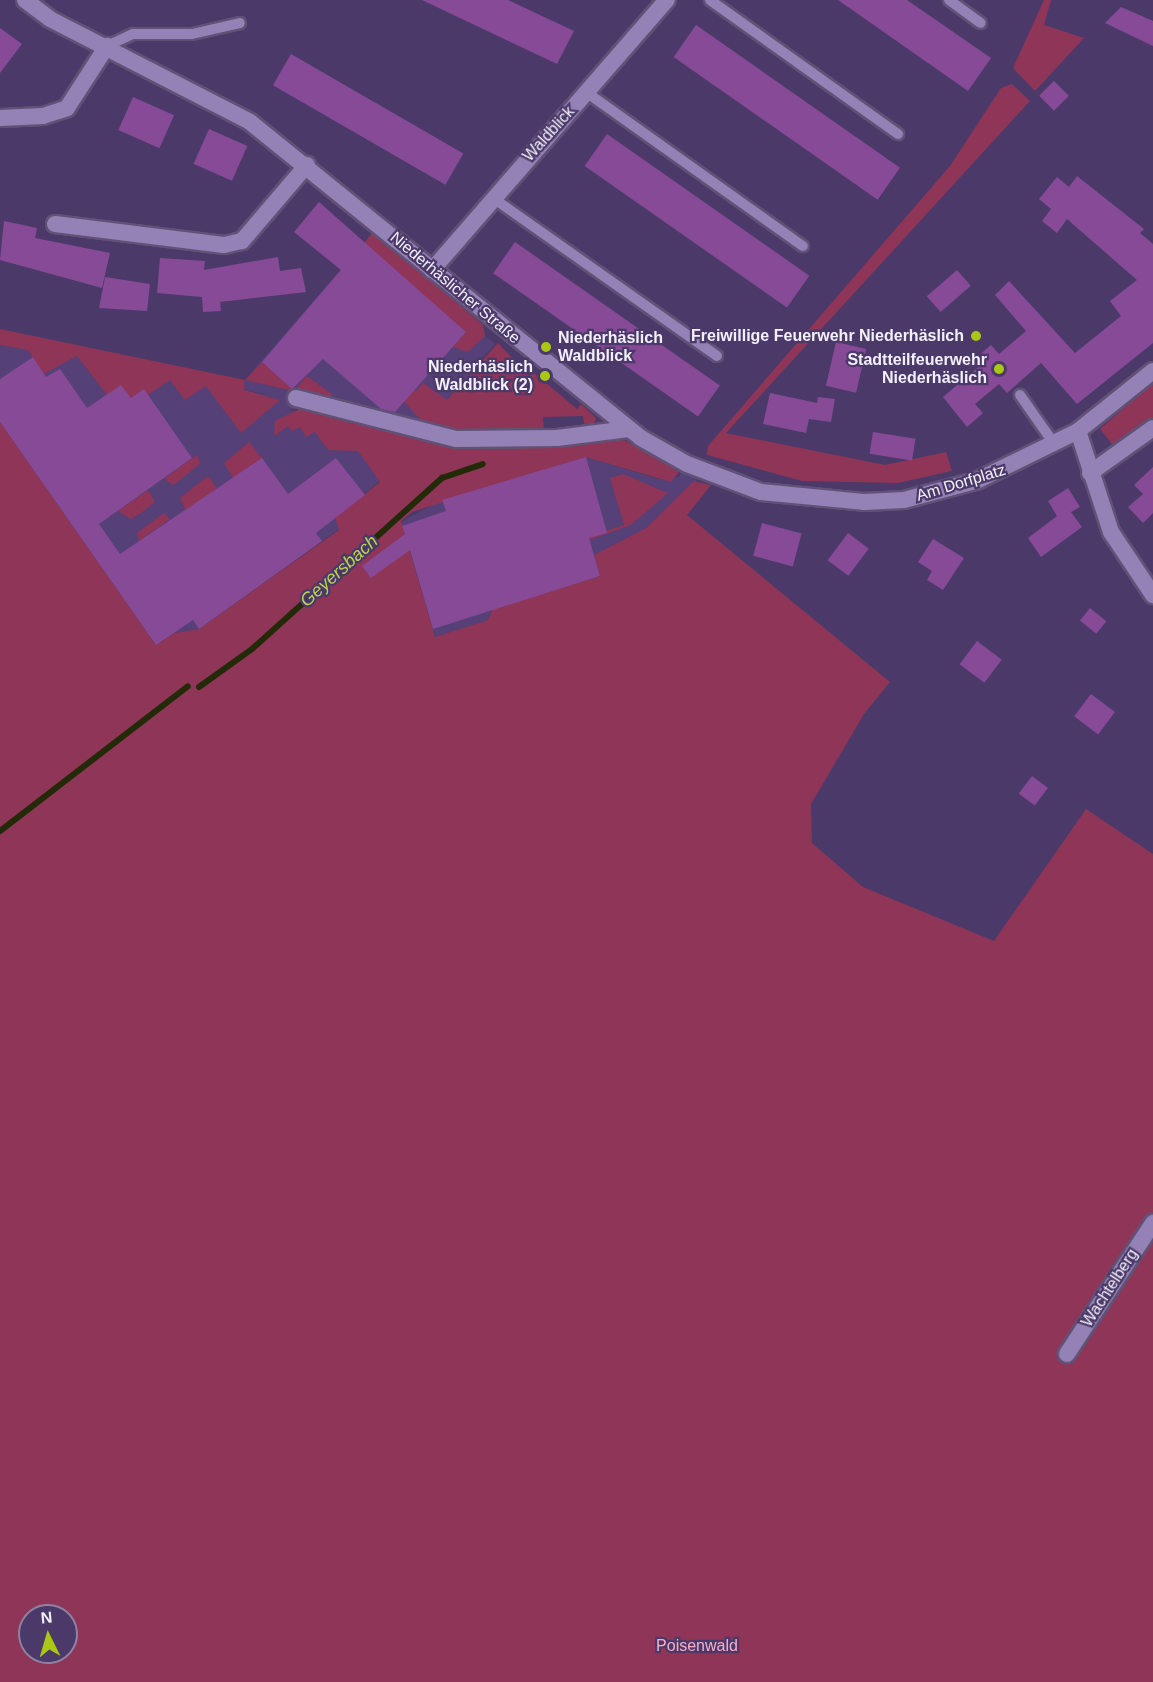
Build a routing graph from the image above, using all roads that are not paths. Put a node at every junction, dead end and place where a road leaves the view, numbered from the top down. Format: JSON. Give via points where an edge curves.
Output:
{"nodes":[{"id":1,"x":25,"y":0,"type":"edge"},
{"id":2,"x":667,"y":0,"type":"edge"},
{"id":3,"x":710,"y":0,"type":"edge"},
{"id":4,"x":949,"y":0,"type":"edge"},
{"id":5,"x":240,"y":23,"type":"dead end"},
{"id":6,"x":981,"y":23,"type":"dead end"},
{"id":7,"x":106,"y":46,"type":"junction"},
{"id":8,"x":586,"y":92,"type":"junction"},
{"id":9,"x":0,"y":118,"type":"edge"},
{"id":10,"x":898,"y":134,"type":"dead end"},
{"id":11,"x":307,"y":165,"type":"junction"},
{"id":12,"x":493,"y":198,"type":"junction"},
{"id":13,"x":55,"y":224,"type":"dead end"},
{"id":14,"x":803,"y":246,"type":"dead end"},
{"id":15,"x":432,"y":270,"type":"junction"},
{"id":16,"x":717,"y":356,"type":"dead end"},
{"id":17,"x":1153,"y":371,"type":"edge"},
{"id":18,"x":1020,"y":394,"type":"dead end"},
{"id":19,"x":296,"y":398,"type":"dead end"},
{"id":20,"x":1153,"y":428,"type":"edge"},
{"id":21,"x":628,"y":429,"type":"junction"},
{"id":22,"x":1078,"y":431,"type":"junction"},
{"id":23,"x":1055,"y":445,"type":"junction"},
{"id":24,"x":1090,"y":473,"type":"junction"},
{"id":25,"x":730,"y":481,"type":"joint"},
{"id":26,"x":1153,"y":595,"type":"edge"},
{"id":27,"x":1153,"y":1223,"type":"edge"},
{"id":28,"x":1067,"y":1354,"type":"dead end"}],
"edges":[{"from":1,"to":7,"type":"street","name":"Niederhäslicher Straße","via":[[50,19]]},
{"from":2,"to":8,"type":"street","name":"Waldblick"},
{"from":3,"to":10,"type":"lane"},
{"from":4,"to":6,"type":"lane"},
{"from":5,"to":7,"type":"lane","via":[[192,34],[133,34]]},
{"from":7,"to":9,"type":"street","via":[[67,108],[43,116]]},
{"from":7,"to":11,"type":"street","name":"Niederhäslicher Straße","via":[[242,117]]},
{"from":8,"to":12,"type":"street","name":"Waldblick"},
{"from":8,"to":14,"type":"lane"},
{"from":11,"to":13,"type":"street","via":[[242,242],[212,244]]},
{"from":11,"to":15,"type":"street","name":"Niederhäslicher Straße"},
{"from":12,"to":15,"type":"street","name":"Waldblick"},
{"from":12,"to":16,"type":"lane"},
{"from":15,"to":21,"type":"street","name":"Niederhäslicher Straße"},
{"from":17,"to":22,"type":"street","name":"Am Dorfplatz"},
{"from":18,"to":23,"type":"lane"},
{"from":19,"to":21,"type":"street","via":[[456,439],[557,438]]},
{"from":20,"to":24,"type":"street"},
{"from":21,"to":25,"type":"street","name":"Niederhäslicher Straße","via":[[687,464]]},
{"from":22,"to":23,"type":"street","name":"Am Dorfplatz"},
{"from":22,"to":24,"type":"street"},
{"from":23,"to":25,"type":"street","name":"Am Dorfplatz","via":[[976,481],[904,500],[825,502]]},
{"from":24,"to":26,"type":"street","via":[[1111,532]]},
{"from":27,"to":28,"type":"street","name":"Wachtelberg"}]}
